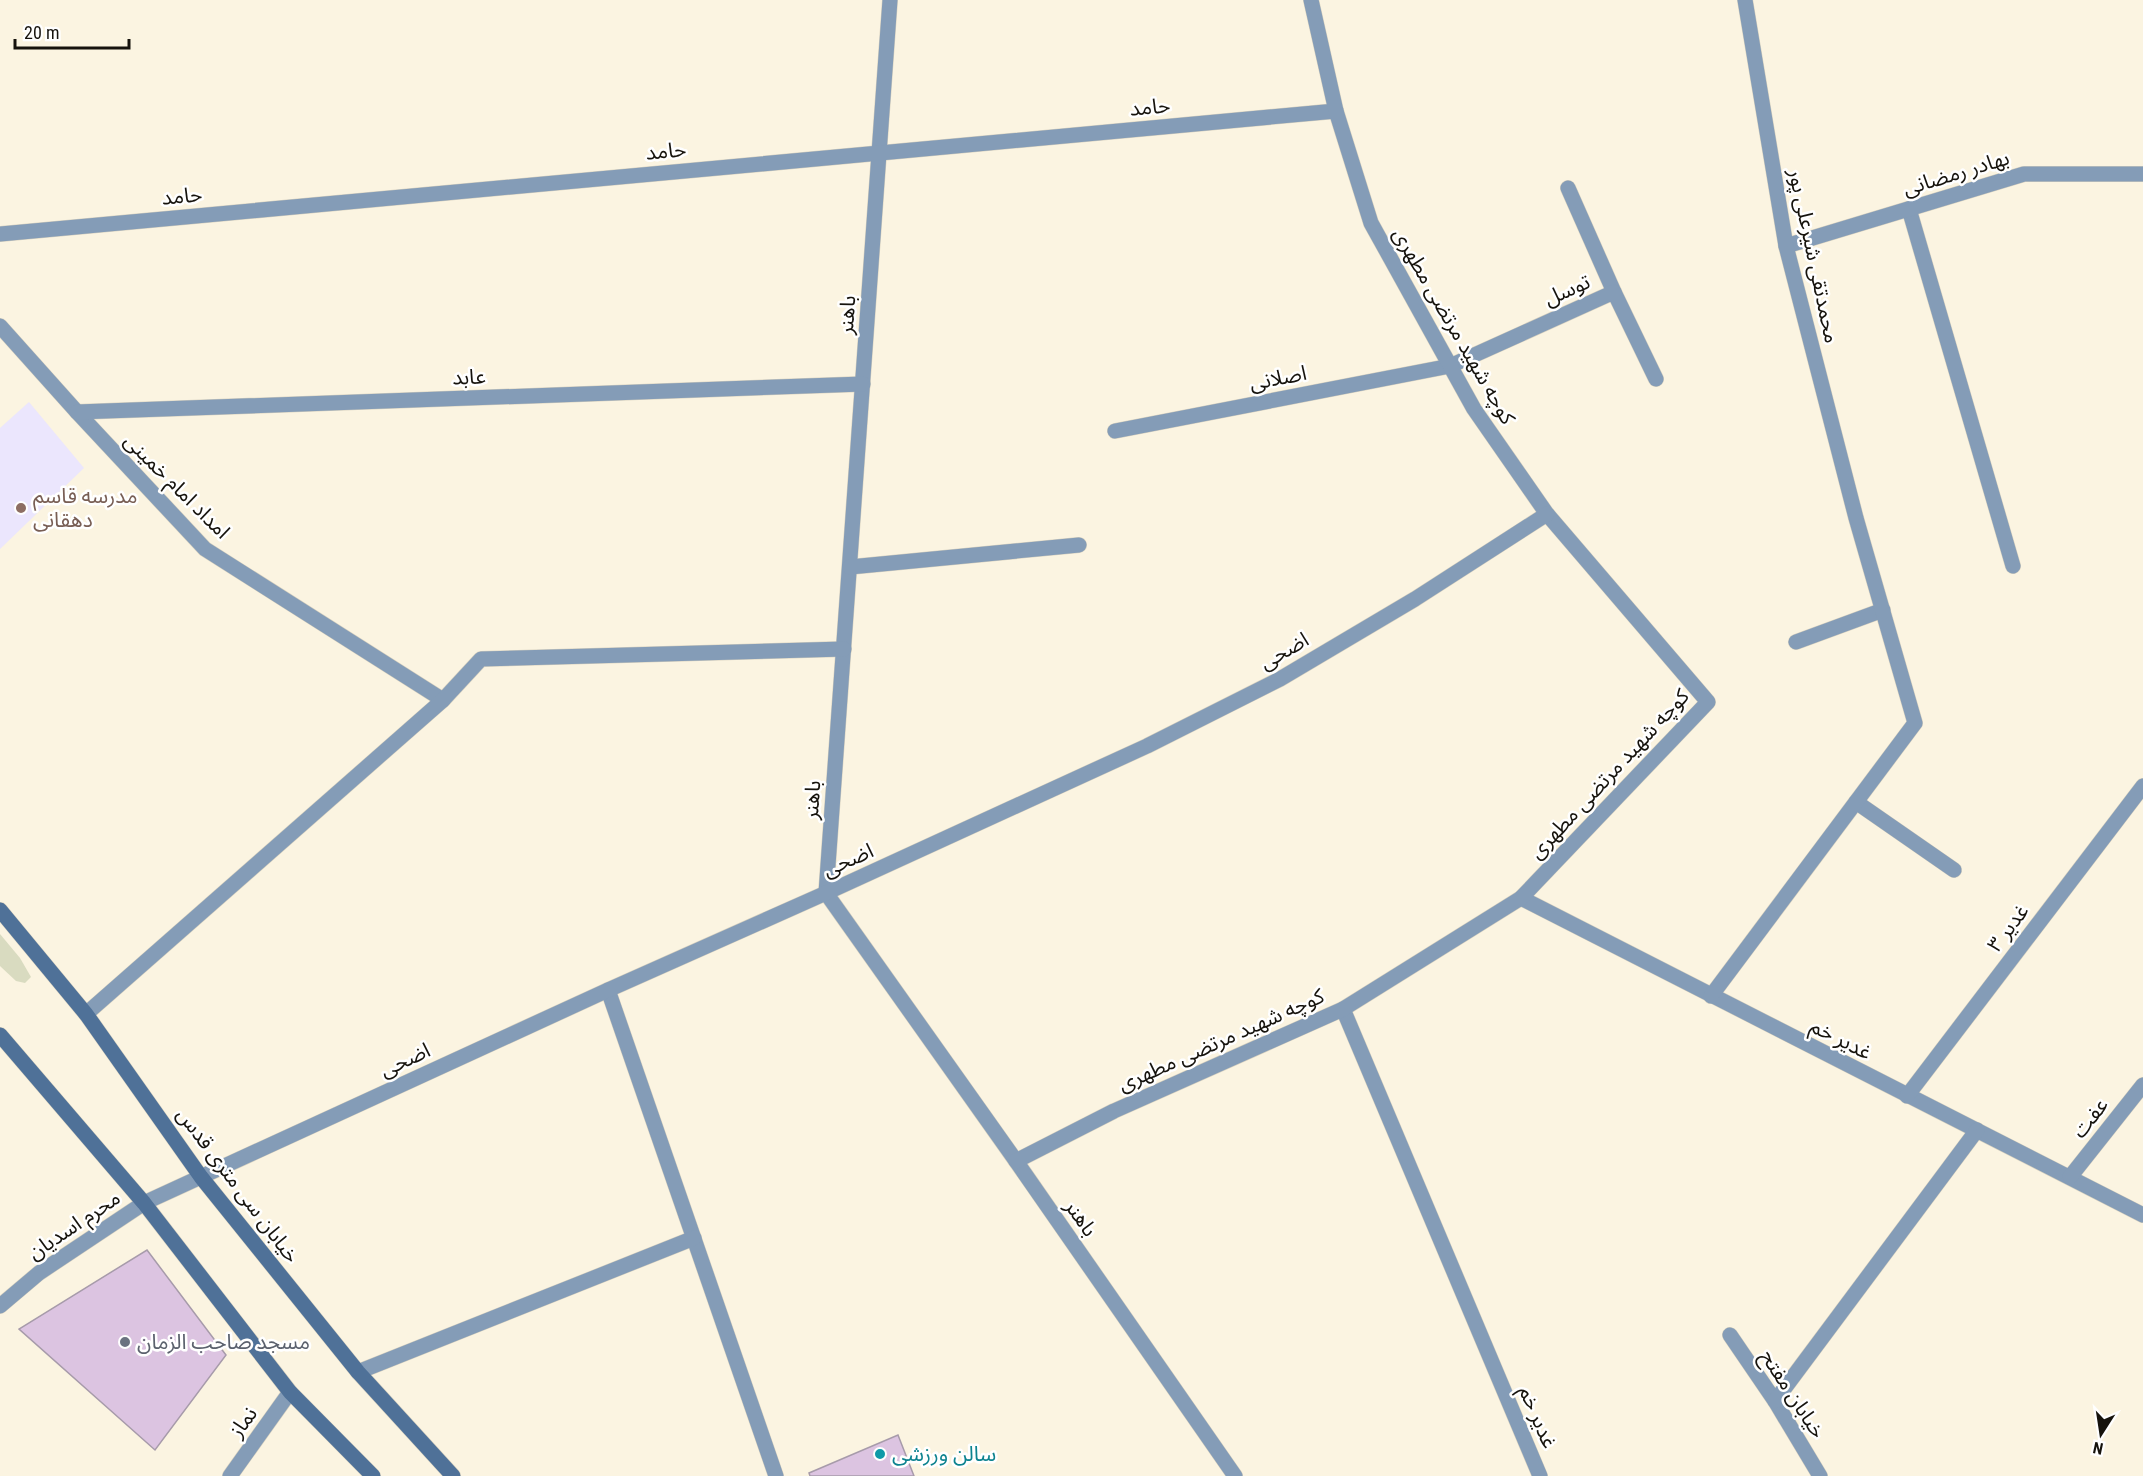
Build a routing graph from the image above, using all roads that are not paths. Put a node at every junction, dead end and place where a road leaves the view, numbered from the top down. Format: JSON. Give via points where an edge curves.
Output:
{"nodes":[{"id":1,"x":890,"y":0,"type":"edge"},
{"id":2,"x":1311,"y":0,"type":"edge"},
{"id":3,"x":1745,"y":0,"type":"edge"},
{"id":4,"x":1336,"y":111,"type":"junction"},
{"id":5,"x":879,"y":152,"type":"junction"},
{"id":6,"x":2143,"y":174,"type":"edge"},
{"id":7,"x":1568,"y":188,"type":"dead end"},
{"id":8,"x":1909,"y":208,"type":"junction"},
{"id":9,"x":0,"y":234,"type":"edge"},
{"id":10,"x":1786,"y":246,"type":"junction"},
{"id":11,"x":1614,"y":292,"type":"junction"},
{"id":12,"x":0,"y":326,"type":"edge"},
{"id":13,"x":1450,"y":366,"type":"junction"},
{"id":14,"x":1656,"y":379,"type":"dead end"},
{"id":15,"x":863,"y":384,"type":"junction"},
{"id":16,"x":76,"y":412,"type":"junction"},
{"id":17,"x":1115,"y":431,"type":"dead end"},
{"id":18,"x":1547,"y":514,"type":"junction"},
{"id":19,"x":1079,"y":545,"type":"dead end"},
{"id":20,"x":2013,"y":566,"type":"dead end"},
{"id":21,"x":850,"y":567,"type":"junction"},
{"id":22,"x":1883,"y":610,"type":"junction"},
{"id":23,"x":1796,"y":642,"type":"dead end"},
{"id":24,"x":844,"y":649,"type":"junction"},
{"id":25,"x":443,"y":700,"type":"junction"},
{"id":26,"x":2143,"y":786,"type":"edge"},
{"id":27,"x":1856,"y":802,"type":"junction"},
{"id":28,"x":1954,"y":870,"type":"dead end"},
{"id":29,"x":826,"y":893,"type":"junction"},
{"id":30,"x":1521,"y":898,"type":"junction"},
{"id":31,"x":0,"y":910,"type":"edge"},
{"id":32,"x":608,"y":990,"type":"junction"},
{"id":33,"x":1711,"y":996,"type":"junction"},
{"id":34,"x":1343,"y":1009,"type":"junction"},
{"id":35,"x":86,"y":1014,"type":"junction"},
{"id":36,"x":0,"y":1035,"type":"edge"},
{"id":37,"x":2143,"y":1085,"type":"edge"},
{"id":38,"x":1907,"y":1096,"type":"junction"},
{"id":39,"x":1977,"y":1131,"type":"junction"},
{"id":40,"x":1016,"y":1161,"type":"junction"},
{"id":41,"x":201,"y":1177,"type":"junction"},
{"id":42,"x":2070,"y":1178,"type":"junction"},
{"id":43,"x":144,"y":1203,"type":"junction"},
{"id":44,"x":2143,"y":1215,"type":"edge"},
{"id":45,"x":694,"y":1238,"type":"junction"},
{"id":46,"x":0,"y":1306,"type":"edge"},
{"id":47,"x":1730,"y":1335,"type":"dead end"},
{"id":48,"x":358,"y":1372,"type":"junction"},
{"id":49,"x":291,"y":1392,"type":"junction"},
{"id":50,"x":1775,"y":1401,"type":"junction"},
{"id":51,"x":772,"y":1475,"type":"edge"},
{"id":52,"x":230,"y":1476,"type":"edge"},
{"id":53,"x":373,"y":1476,"type":"edge"},
{"id":54,"x":453,"y":1476,"type":"edge"},
{"id":55,"x":1235,"y":1476,"type":"edge"},
{"id":56,"x":1540,"y":1476,"type":"edge"},
{"id":57,"x":1820,"y":1476,"type":"edge"}],
"edges":[{"from":1,"to":5,"type":"street","name":"باهنر"},
{"from":2,"to":4,"type":"street","name":"کوچه شهید مرتضی مطهری"},
{"from":3,"to":10,"type":"street","name":"محمدتقی شیرعلی پور"},
{"from":4,"to":5,"type":"street","name":"حامد"},
{"from":4,"to":13,"type":"street","name":"کوچه شهید مرتضی مطهری","via":[[1371,223]]},
{"from":5,"to":9,"type":"street","name":"حامد"},
{"from":5,"to":15,"type":"street","name":"باهنر"},
{"from":6,"to":8,"type":"street","name":"بهادر رمضانی","via":[[2024,174]]},
{"from":7,"to":11,"type":"street"},
{"from":8,"to":10,"type":"street","name":"بهادر رمضانی"},
{"from":8,"to":20,"type":"street"},
{"from":10,"to":22,"type":"street","name":"محمدتقی شیرعلی پور"},
{"from":11,"to":13,"type":"street","name":"توسل"},
{"from":11,"to":14,"type":"street","name":"توسل"},
{"from":12,"to":16,"type":"street","name":"امداد امام خمینی"},
{"from":13,"to":17,"type":"street","name":"اصلانی"},
{"from":13,"to":18,"type":"street","name":"کوچه شهید مرتضی مطهری","via":[[1474,409]]},
{"from":15,"to":16,"type":"street","name":"عابد"},
{"from":15,"to":21,"type":"street","name":"باهنر"},
{"from":16,"to":25,"type":"street","name":"امداد امام خمینی","via":[[205,549]]},
{"from":18,"to":29,"type":"street","name":"اضحی","via":[[1280,679],[1148,746]]},
{"from":18,"to":30,"type":"street","name":"کوچه شهید مرتضی مطهری","via":[[1708,702]]},
{"from":19,"to":21,"type":"street"},
{"from":21,"to":24,"type":"street","name":"باهنر"},
{"from":22,"to":23,"type":"street"},
{"from":22,"to":27,"type":"street","name":"محمدتقی شیرعلی پور","via":[[1915,723]]},
{"from":24,"to":25,"type":"street","via":[[481,659]]},
{"from":24,"to":29,"type":"street","name":"باهنر"},
{"from":25,"to":35,"type":"street"},
{"from":26,"to":38,"type":"street","name":"غدیر ۳"},
{"from":27,"to":28,"type":"street"},
{"from":27,"to":33,"type":"street"},
{"from":29,"to":32,"type":"street","name":"اضحی"},
{"from":29,"to":40,"type":"street","name":"باهنر"},
{"from":30,"to":33,"type":"street","name":"غدیر خم"},
{"from":30,"to":34,"type":"street","name":"کوچه شهید مرتضی مطهری"},
{"from":31,"to":35,"type":"main road","name":"خیابان سی متری قدس"},
{"from":32,"to":41,"type":"street","name":"اضحی"},
{"from":32,"to":45,"type":"street"},
{"from":33,"to":38,"type":"street","name":"غدیر خم"},
{"from":34,"to":40,"type":"street","name":"کوچه شهید مرتضی مطهری","via":[[1114,1111]]},
{"from":34,"to":56,"type":"street","name":"غدیر خم"},
{"from":35,"to":41,"type":"main road","name":"خیابان سی متری قدس"},
{"from":36,"to":43,"type":"main road"},
{"from":37,"to":42,"type":"street","name":"عفت"},
{"from":38,"to":39,"type":"street","name":"غدیر خم"},
{"from":39,"to":42,"type":"street","name":"غدیر خم"},
{"from":39,"to":50,"type":"street"},
{"from":40,"to":55,"type":"street","name":"باهنر"},
{"from":41,"to":43,"type":"street","name":"اضحی"},
{"from":41,"to":48,"type":"main road","name":"خیابان سی متری قدس"},
{"from":42,"to":44,"type":"street","name":"غدیر خم"},
{"from":43,"to":46,"type":"street","name":"محرم اسدیان","via":[[39,1274]]},
{"from":43,"to":49,"type":"main road"},
{"from":45,"to":48,"type":"street"},
{"from":45,"to":51,"type":"street"},
{"from":47,"to":50,"type":"street","name":"خیابان مفتح"},
{"from":48,"to":54,"type":"main road","name":"خیابان سی متری قدس"},
{"from":49,"to":52,"type":"street","name":"نماز"},
{"from":49,"to":53,"type":"main road"},
{"from":50,"to":57,"type":"street","name":"خیابان مفتح"}]}
